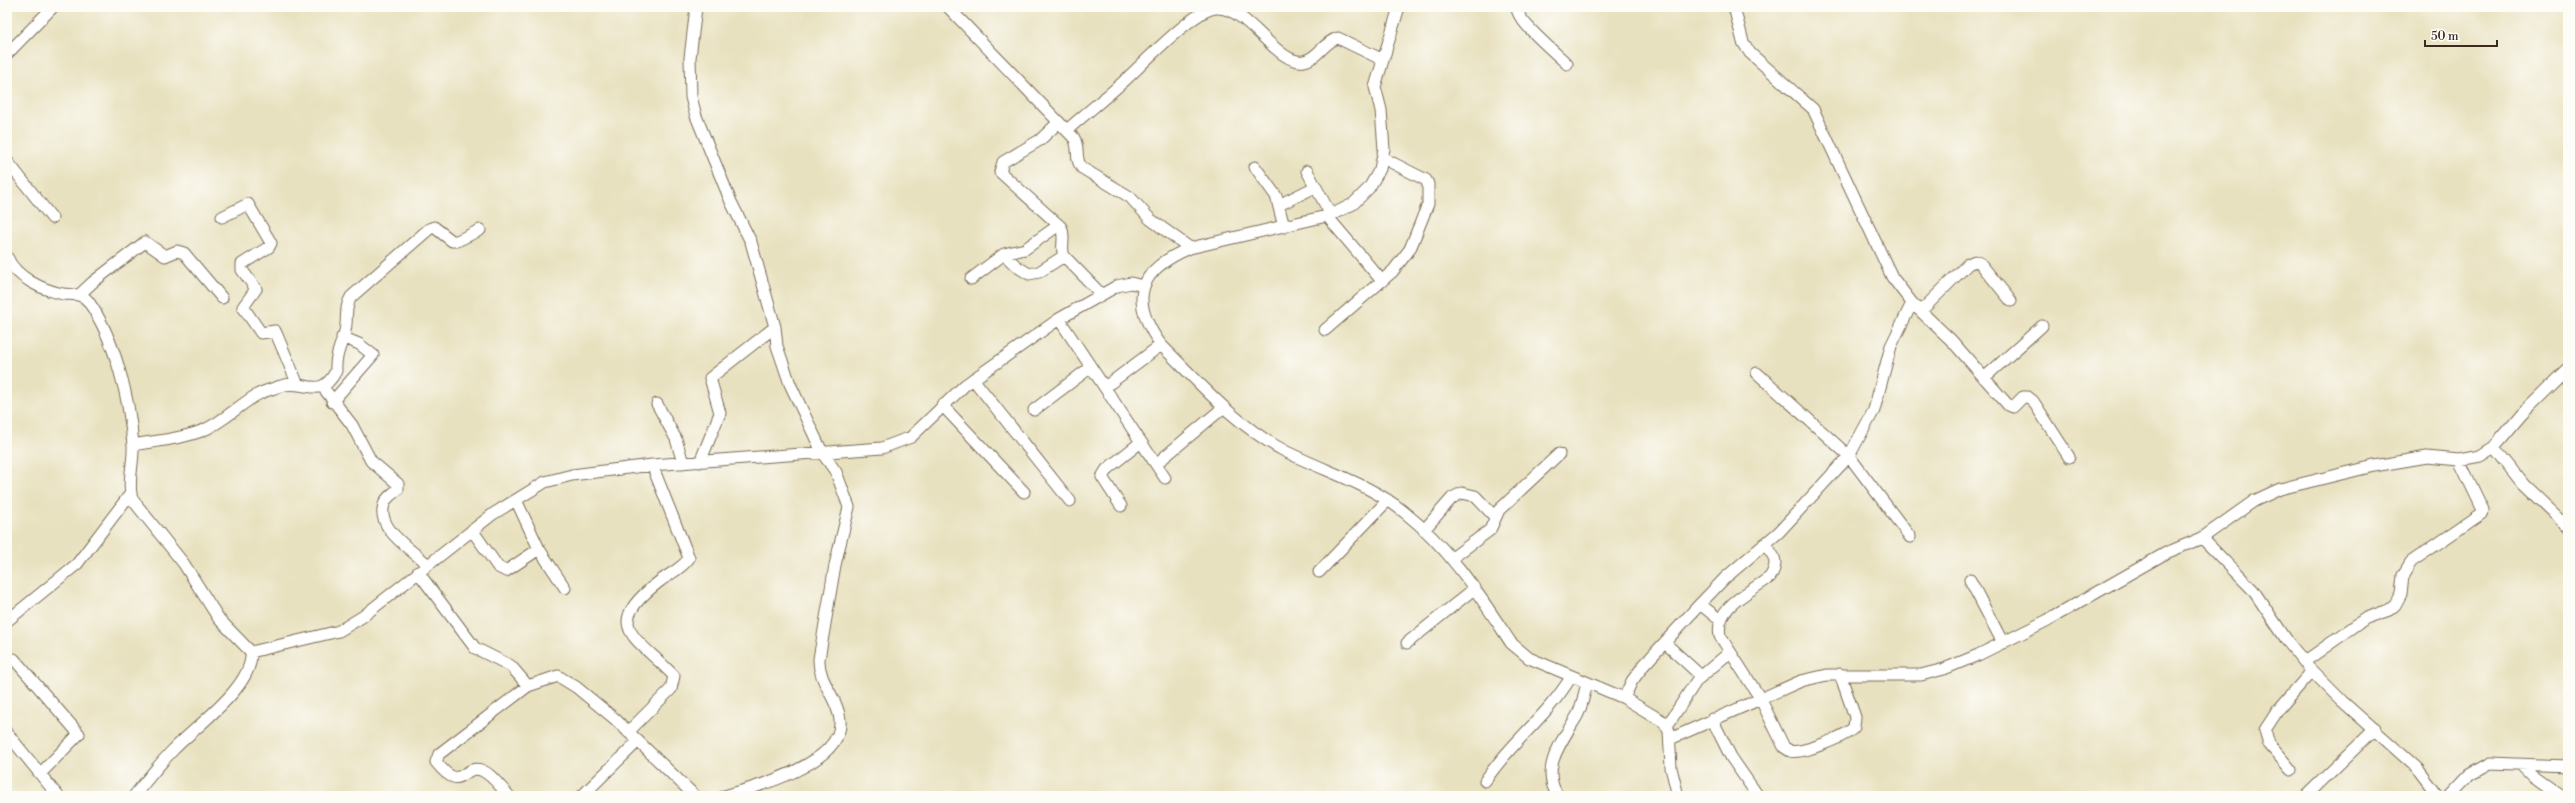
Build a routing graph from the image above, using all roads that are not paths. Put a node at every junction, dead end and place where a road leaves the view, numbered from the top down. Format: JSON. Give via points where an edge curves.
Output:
{"nodes":[{"id":1,"x":53,"y":7,"type":"edge"},
{"id":2,"x":696,"y":7,"type":"edge"},
{"id":3,"x":948,"y":7,"type":"edge"},
{"id":4,"x":1399,"y":7,"type":"edge"},
{"id":5,"x":1517,"y":7,"type":"edge"},
{"id":6,"x":1734,"y":7,"type":"edge"},
{"id":7,"x":7,"y":54,"type":"edge"},
{"id":8,"x":1383,"y":60,"type":"junction"},
{"id":9,"x":1567,"y":64,"type":"dead end"},
{"id":10,"x":1063,"y":126,"type":"junction"},
{"id":11,"x":1383,"y":158,"type":"junction"},
{"id":12,"x":7,"y":161,"type":"edge"},
{"id":13,"x":1255,"y":167,"type":"dead end"},
{"id":14,"x":1307,"y":171,"type":"dead end"},
{"id":15,"x":1315,"y":187,"type":"junction"},
{"id":16,"x":1279,"y":205,"type":"junction"},
{"id":17,"x":1329,"y":216,"type":"junction"},
{"id":18,"x":222,"y":217,"type":"dead end"},
{"id":19,"x":52,"y":218,"type":"dead end"},
{"id":20,"x":1059,"y":225,"type":"junction"},
{"id":21,"x":1284,"y":227,"type":"junction"},
{"id":22,"x":480,"y":230,"type":"dead end"},
{"id":23,"x":1190,"y":248,"type":"junction"},
{"id":24,"x":1004,"y":254,"type":"junction"},
{"id":25,"x":1064,"y":256,"type":"junction"},
{"id":26,"x":7,"y":257,"type":"edge"},
{"id":27,"x":972,"y":279,"type":"dead end"},
{"id":28,"x":1382,"y":281,"type":"junction"},
{"id":29,"x":1143,"y":286,"type":"junction"},
{"id":30,"x":1101,"y":294,"type":"junction"},
{"id":31,"x":79,"y":295,"type":"junction"},
{"id":32,"x":222,"y":298,"type":"dead end"},
{"id":33,"x":2011,"y":301,"type":"dead end"},
{"id":34,"x":1912,"y":303,"type":"junction"},
{"id":35,"x":1921,"y":311,"type":"junction"},
{"id":36,"x":1059,"y":319,"type":"junction"},
{"id":37,"x":775,"y":326,"type":"junction"},
{"id":38,"x":2042,"y":326,"type":"dead end"},
{"id":39,"x":1325,"y":330,"type":"dead end"},
{"id":40,"x":342,"y":337,"type":"junction"},
{"id":41,"x":1161,"y":345,"type":"junction"},
{"id":42,"x":1091,"y":367,"type":"junction"},
{"id":43,"x":2568,"y":369,"type":"edge"},
{"id":44,"x":1757,"y":373,"type":"dead end"},
{"id":45,"x":1984,"y":378,"type":"junction"},
{"id":46,"x":973,"y":379,"type":"junction"},
{"id":47,"x":298,"y":384,"type":"junction"},
{"id":48,"x":322,"y":386,"type":"junction"},
{"id":49,"x":1105,"y":387,"type":"junction"},
{"id":50,"x":332,"y":402,"type":"junction"},
{"id":51,"x":657,"y":404,"type":"dead end"},
{"id":52,"x":942,"y":405,"type":"junction"},
{"id":53,"x":1224,"y":407,"type":"junction"},
{"id":54,"x":1034,"y":410,"type":"dead end"},
{"id":55,"x":1141,"y":442,"type":"junction"},
{"id":56,"x":133,"y":445,"type":"junction"},
{"id":57,"x":2494,"y":447,"type":"junction"},
{"id":58,"x":832,"y":453,"type":"junction"},
{"id":59,"x":1559,"y":454,"type":"dead end"},
{"id":60,"x":1849,"y":456,"type":"junction"},
{"id":61,"x":2069,"y":457,"type":"dead end"},
{"id":62,"x":2459,"y":460,"type":"junction"},
{"id":63,"x":700,"y":462,"type":"junction"},
{"id":64,"x":683,"y":463,"type":"junction"},
{"id":65,"x":1156,"y":464,"type":"junction"},
{"id":66,"x":652,"y":465,"type":"junction"},
{"id":67,"x":1165,"y":478,"type":"dead end"},
{"id":68,"x":1024,"y":492,"type":"dead end"},
{"id":69,"x":130,"y":494,"type":"junction"},
{"id":70,"x":516,"y":500,"type":"junction"},
{"id":71,"x":1388,"y":500,"type":"junction"},
{"id":72,"x":1070,"y":501,"type":"dead end"},
{"id":73,"x":1121,"y":506,"type":"dead end"},
{"id":74,"x":1495,"y":517,"type":"junction"},
{"id":75,"x":2568,"y":527,"type":"edge"},
{"id":76,"x":472,"y":530,"type":"junction"},
{"id":77,"x":1424,"y":530,"type":"junction"},
{"id":78,"x":1910,"y":537,"type":"dead end"},
{"id":79,"x":2202,"y":538,"type":"junction"},
{"id":80,"x":1764,"y":544,"type":"junction"},
{"id":81,"x":539,"y":549,"type":"junction"},
{"id":82,"x":1452,"y":558,"type":"junction"},
{"id":83,"x":427,"y":564,"type":"junction"},
{"id":84,"x":418,"y":572,"type":"junction"},
{"id":85,"x":1319,"y":572,"type":"dead end"},
{"id":86,"x":1970,"y":580,"type":"dead end"},
{"id":87,"x":565,"y":588,"type":"dead end"},
{"id":88,"x":1475,"y":588,"type":"junction"},
{"id":89,"x":1700,"y":604,"type":"junction"},
{"id":90,"x":1720,"y":620,"type":"junction"},
{"id":91,"x":7,"y":621,"type":"edge"},
{"id":92,"x":1407,"y":643,"type":"dead end"},
{"id":93,"x":1665,"y":643,"type":"junction"},
{"id":94,"x":2003,"y":643,"type":"junction"},
{"id":95,"x":251,"y":652,"type":"junction"},
{"id":96,"x":1730,"y":652,"type":"junction"},
{"id":97,"x":14,"y":660,"type":"dead end"},
{"id":98,"x":2308,"y":666,"type":"junction"},
{"id":99,"x":1840,"y":674,"type":"junction"},
{"id":100,"x":1700,"y":676,"type":"junction"},
{"id":101,"x":1571,"y":677,"type":"junction"},
{"id":102,"x":1587,"y":683,"type":"junction"},
{"id":103,"x":528,"y":686,"type":"junction"},
{"id":104,"x":1624,"y":698,"type":"junction"},
{"id":105,"x":1760,"y":698,"type":"junction"},
{"id":106,"x":1712,"y":719,"type":"junction"},
{"id":107,"x":1667,"y":726,"type":"junction"},
{"id":108,"x":2374,"y":729,"type":"junction"},
{"id":109,"x":628,"y":732,"type":"junction"},
{"id":110,"x":7,"y":733,"type":"edge"},
{"id":111,"x":1670,"y":739,"type":"junction"},
{"id":112,"x":637,"y":742,"type":"junction"},
{"id":113,"x":2520,"y":764,"type":"junction"},
{"id":114,"x":2568,"y":766,"type":"edge"},
{"id":115,"x":2291,"y":770,"type":"dead end"},
{"id":116,"x":40,"y":774,"type":"junction"},
{"id":117,"x":1485,"y":781,"type":"dead end"},
{"id":118,"x":58,"y":796,"type":"edge"},
{"id":119,"x":134,"y":796,"type":"edge"},
{"id":120,"x":509,"y":796,"type":"edge"},
{"id":121,"x":582,"y":796,"type":"edge"},
{"id":122,"x":695,"y":796,"type":"edge"},
{"id":123,"x":724,"y":796,"type":"edge"},
{"id":124,"x":1558,"y":796,"type":"edge"},
{"id":125,"x":1678,"y":796,"type":"edge"},
{"id":126,"x":1758,"y":796,"type":"edge"},
{"id":127,"x":2306,"y":796,"type":"edge"},
{"id":128,"x":2438,"y":796,"type":"edge"},
{"id":129,"x":2449,"y":796,"type":"edge"},
{"id":130,"x":2560,"y":796,"type":"edge"}],
"edges":[{"from":1,"to":7,"type":"street"},
{"from":2,"to":37,"type":"street","via":[[690,58],[691,97],[696,116],[731,202],[751,242]]},
{"from":3,"to":10,"type":"street"},
{"from":4,"to":8,"type":"street"},
{"from":5,"to":9,"type":"street","via":[[1519,17],[1525,24]]},
{"from":6,"to":34,"type":"street","via":[[1743,42],[1750,53],[1813,109],[1892,277]]},
{"from":8,"to":10,"type":"street","via":[[1338,38],[1307,60],[1298,61],[1270,44],[1244,19],[1228,10],[1215,8],[1201,14],[1170,38]]},
{"from":8,"to":11,"type":"street","via":[[1376,87],[1381,110]]},
{"from":10,"to":20,"type":"street","via":[[1003,162],[1000,169],[1006,179]]},
{"from":10,"to":23,"type":"street","via":[[1078,146],[1078,163],[1082,168],[1130,197],[1150,219]]},
{"from":11,"to":17,"type":"street","via":[[1376,179],[1369,188],[1353,204]]},
{"from":11,"to":28,"type":"street","via":[[1422,177],[1428,184],[1429,191],[1426,209],[1410,249]]},
{"from":12,"to":19,"type":"street"},
{"from":13,"to":16,"type":"street","via":[[1273,189]]},
{"from":14,"to":15,"type":"street"},
{"from":15,"to":16,"type":"street"},
{"from":15,"to":17,"type":"street"},
{"from":16,"to":21,"type":"street"},
{"from":17,"to":21,"type":"street"},
{"from":17,"to":28,"type":"street"},
{"from":18,"to":47,"type":"street","via":[[248,204],[271,243],[269,247],[242,264],[242,270],[256,289],[242,307],[261,334],[276,332]]},
{"from":20,"to":24,"type":"street","via":[[1025,249]]},
{"from":20,"to":25,"type":"street","via":[[1064,233]]},
{"from":21,"to":23,"type":"street"},
{"from":22,"to":40,"type":"street","via":[[452,241],[434,227],[429,229],[351,297],[346,309]]},
{"from":23,"to":29,"type":"street","via":[[1160,264]]},
{"from":24,"to":25,"type":"street","via":[[1029,274],[1038,272]]},
{"from":24,"to":27,"type":"street"},
{"from":25,"to":30,"type":"street"},
{"from":26,"to":31,"type":"street","via":[[15,270],[36,285],[63,294]]},
{"from":28,"to":39,"type":"street"},
{"from":29,"to":30,"type":"street","via":[[1124,285]]},
{"from":29,"to":41,"type":"street","via":[[1141,305],[1152,332]]},
{"from":30,"to":36,"type":"street"},
{"from":31,"to":32,"type":"street","via":[[145,242],[165,256],[177,251],[184,253]]},
{"from":31,"to":56,"type":"street","via":[[88,301],[117,363],[123,383]]},
{"from":33,"to":35,"type":"street","via":[[1980,263],[1975,261],[1968,264]]},
{"from":34,"to":35,"type":"street"},
{"from":34,"to":60,"type":"street","via":[[1891,346],[1874,410]]},
{"from":35,"to":45,"type":"street","via":[[1952,341]]},
{"from":36,"to":42,"type":"street"},
{"from":36,"to":46,"type":"street"},
{"from":37,"to":58,"type":"street","via":[[777,346],[790,384]]},
{"from":37,"to":63,"type":"street","via":[[710,378],[720,413]]},
{"from":38,"to":45,"type":"street"},
{"from":40,"to":48,"type":"street","via":[[336,356],[336,371]]},
{"from":40,"to":50,"type":"street","via":[[359,344],[373,355]]},
{"from":41,"to":49,"type":"street"},
{"from":41,"to":53,"type":"street"},
{"from":42,"to":49,"type":"street"},
{"from":42,"to":54,"type":"street"},
{"from":43,"to":57,"type":"street","via":[[2523,413]]},
{"from":44,"to":60,"type":"street"},
{"from":45,"to":61,"type":"street","via":[[2008,405],[2013,406],[2023,397],[2028,397]]},
{"from":46,"to":52,"type":"street"},
{"from":46,"to":72,"type":"street"},
{"from":47,"to":48,"type":"street","via":[[311,389]]},
{"from":47,"to":56,"type":"street","via":[[283,385],[256,396],[204,430],[176,438]]},
{"from":48,"to":50,"type":"street"},
{"from":49,"to":55,"type":"street"},
{"from":50,"to":83,"type":"street","via":[[352,425],[371,461],[399,486],[383,507],[386,526]]},
{"from":51,"to":64,"type":"street","via":[[676,439]]},
{"from":52,"to":58,"type":"street","via":[[911,437],[882,448]]},
{"from":52,"to":68,"type":"street"},
{"from":53,"to":65,"type":"street"},
{"from":53,"to":71,"type":"street","via":[[1282,450]]},
{"from":55,"to":65,"type":"street"},
{"from":55,"to":73,"type":"street","via":[[1102,477]]},
{"from":56,"to":69,"type":"street"},
{"from":57,"to":62,"type":"street","via":[[2480,456]]},
{"from":57,"to":75,"type":"street","via":[[2523,484]]},
{"from":58,"to":63,"type":"street"},
{"from":58,"to":123,"type":"street","via":[[849,507],[823,627],[818,668],[840,718],[840,728],[823,756],[781,776]]},
{"from":59,"to":74,"type":"street","via":[[1499,510]]},
{"from":60,"to":78,"type":"street"},
{"from":60,"to":80,"type":"street","via":[[1784,527]]},
{"from":62,"to":79,"type":"street","via":[[2427,457],[2374,466],[2280,489],[2254,501]]},
{"from":62,"to":98,"type":"street","via":[[2483,510],[2481,514],[2411,562],[2403,575],[2401,594],[2395,605],[2389,610],[2366,618]]},
{"from":63,"to":64,"type":"street"},
{"from":64,"to":66,"type":"street"},
{"from":65,"to":67,"type":"street"},
{"from":66,"to":70,"type":"street","via":[[572,475],[545,482]]},
{"from":66,"to":109,"type":"street","via":[[689,558],[647,591],[632,606],[627,618],[630,633],[674,676],[671,689]]},
{"from":69,"to":91,"type":"street","via":[[77,564]]},
{"from":69,"to":95,"type":"street","via":[[136,506],[196,579],[220,619]]},
{"from":70,"to":76,"type":"street"},
{"from":70,"to":81,"type":"street"},
{"from":71,"to":77,"type":"street"},
{"from":71,"to":85,"type":"street"},
{"from":74,"to":77,"type":"street","via":[[1475,496],[1462,493],[1452,498]]},
{"from":74,"to":82,"type":"street","via":[[1490,530]]},
{"from":76,"to":81,"type":"street","via":[[498,566],[506,571]]},
{"from":76,"to":83,"type":"street"},
{"from":77,"to":82,"type":"street"},
{"from":79,"to":94,"type":"street","via":[[2166,553]]},
{"from":79,"to":98,"type":"street","via":[[2253,590]]},
{"from":80,"to":89,"type":"street"},
{"from":80,"to":90,"type":"street","via":[[1776,559],[1774,571],[1770,577],[1733,604]]},
{"from":81,"to":87,"type":"street"},
{"from":82,"to":88,"type":"street"},
{"from":83,"to":84,"type":"street"},
{"from":84,"to":95,"type":"street","via":[[362,617],[339,631]]},
{"from":84,"to":103,"type":"street","via":[[475,648],[511,666]]},
{"from":86,"to":94,"type":"street"},
{"from":88,"to":92,"type":"street"},
{"from":88,"to":101,"type":"street","via":[[1511,643],[1529,658]]},
{"from":89,"to":90,"type":"street"},
{"from":89,"to":93,"type":"street"},
{"from":90,"to":96,"type":"street","via":[[1720,636]]},
{"from":93,"to":100,"type":"street"},
{"from":93,"to":104,"type":"street","via":[[1632,681]]},
{"from":94,"to":99,"type":"street","via":[[1944,669],[1921,675]]},
{"from":95,"to":119,"type":"street","via":[[249,668],[230,696],[174,749]]},
{"from":96,"to":100,"type":"street"},
{"from":96,"to":105,"type":"street"},
{"from":97,"to":116,"type":"street","via":[[79,734]]},
{"from":98,"to":108,"type":"street"},
{"from":98,"to":115,"type":"street","via":[[2265,730],[2269,744]]},
{"from":99,"to":105,"type":"street","via":[[1801,681]]},
{"from":99,"to":105,"type":"street","via":[[1855,717],[1854,727],[1844,735],[1799,751],[1793,752],[1784,747]]},
{"from":100,"to":107,"type":"street"},
{"from":101,"to":102,"type":"street"},
{"from":101,"to":117,"type":"street","via":[[1548,710],[1502,758]]},
{"from":102,"to":104,"type":"street"},
{"from":102,"to":124,"type":"street","via":[[1580,710],[1554,754],[1553,781]]},
{"from":103,"to":109,"type":"street","via":[[550,676],[565,679]]},
{"from":103,"to":120,"type":"street","via":[[438,754],[436,762],[454,778],[475,769],[482,770]]},
{"from":104,"to":107,"type":"street","via":[[1658,717]]},
{"from":105,"to":106,"type":"street"},
{"from":106,"to":111,"type":"street"},
{"from":106,"to":126,"type":"street","via":[[1731,757]]},
{"from":107,"to":111,"type":"street"},
{"from":108,"to":127,"type":"street"},
{"from":108,"to":128,"type":"street","via":[[2417,768]]},
{"from":109,"to":112,"type":"street"},
{"from":110,"to":116,"type":"street"},
{"from":111,"to":125,"type":"street","via":[[1671,768]]},
{"from":112,"to":121,"type":"street"},
{"from":112,"to":122,"type":"street"},
{"from":113,"to":114,"type":"street"},
{"from":113,"to":129,"type":"street","via":[[2490,763],[2482,766],[2469,775]]},
{"from":113,"to":130,"type":"street"},
{"from":116,"to":118,"type":"street"}]}
